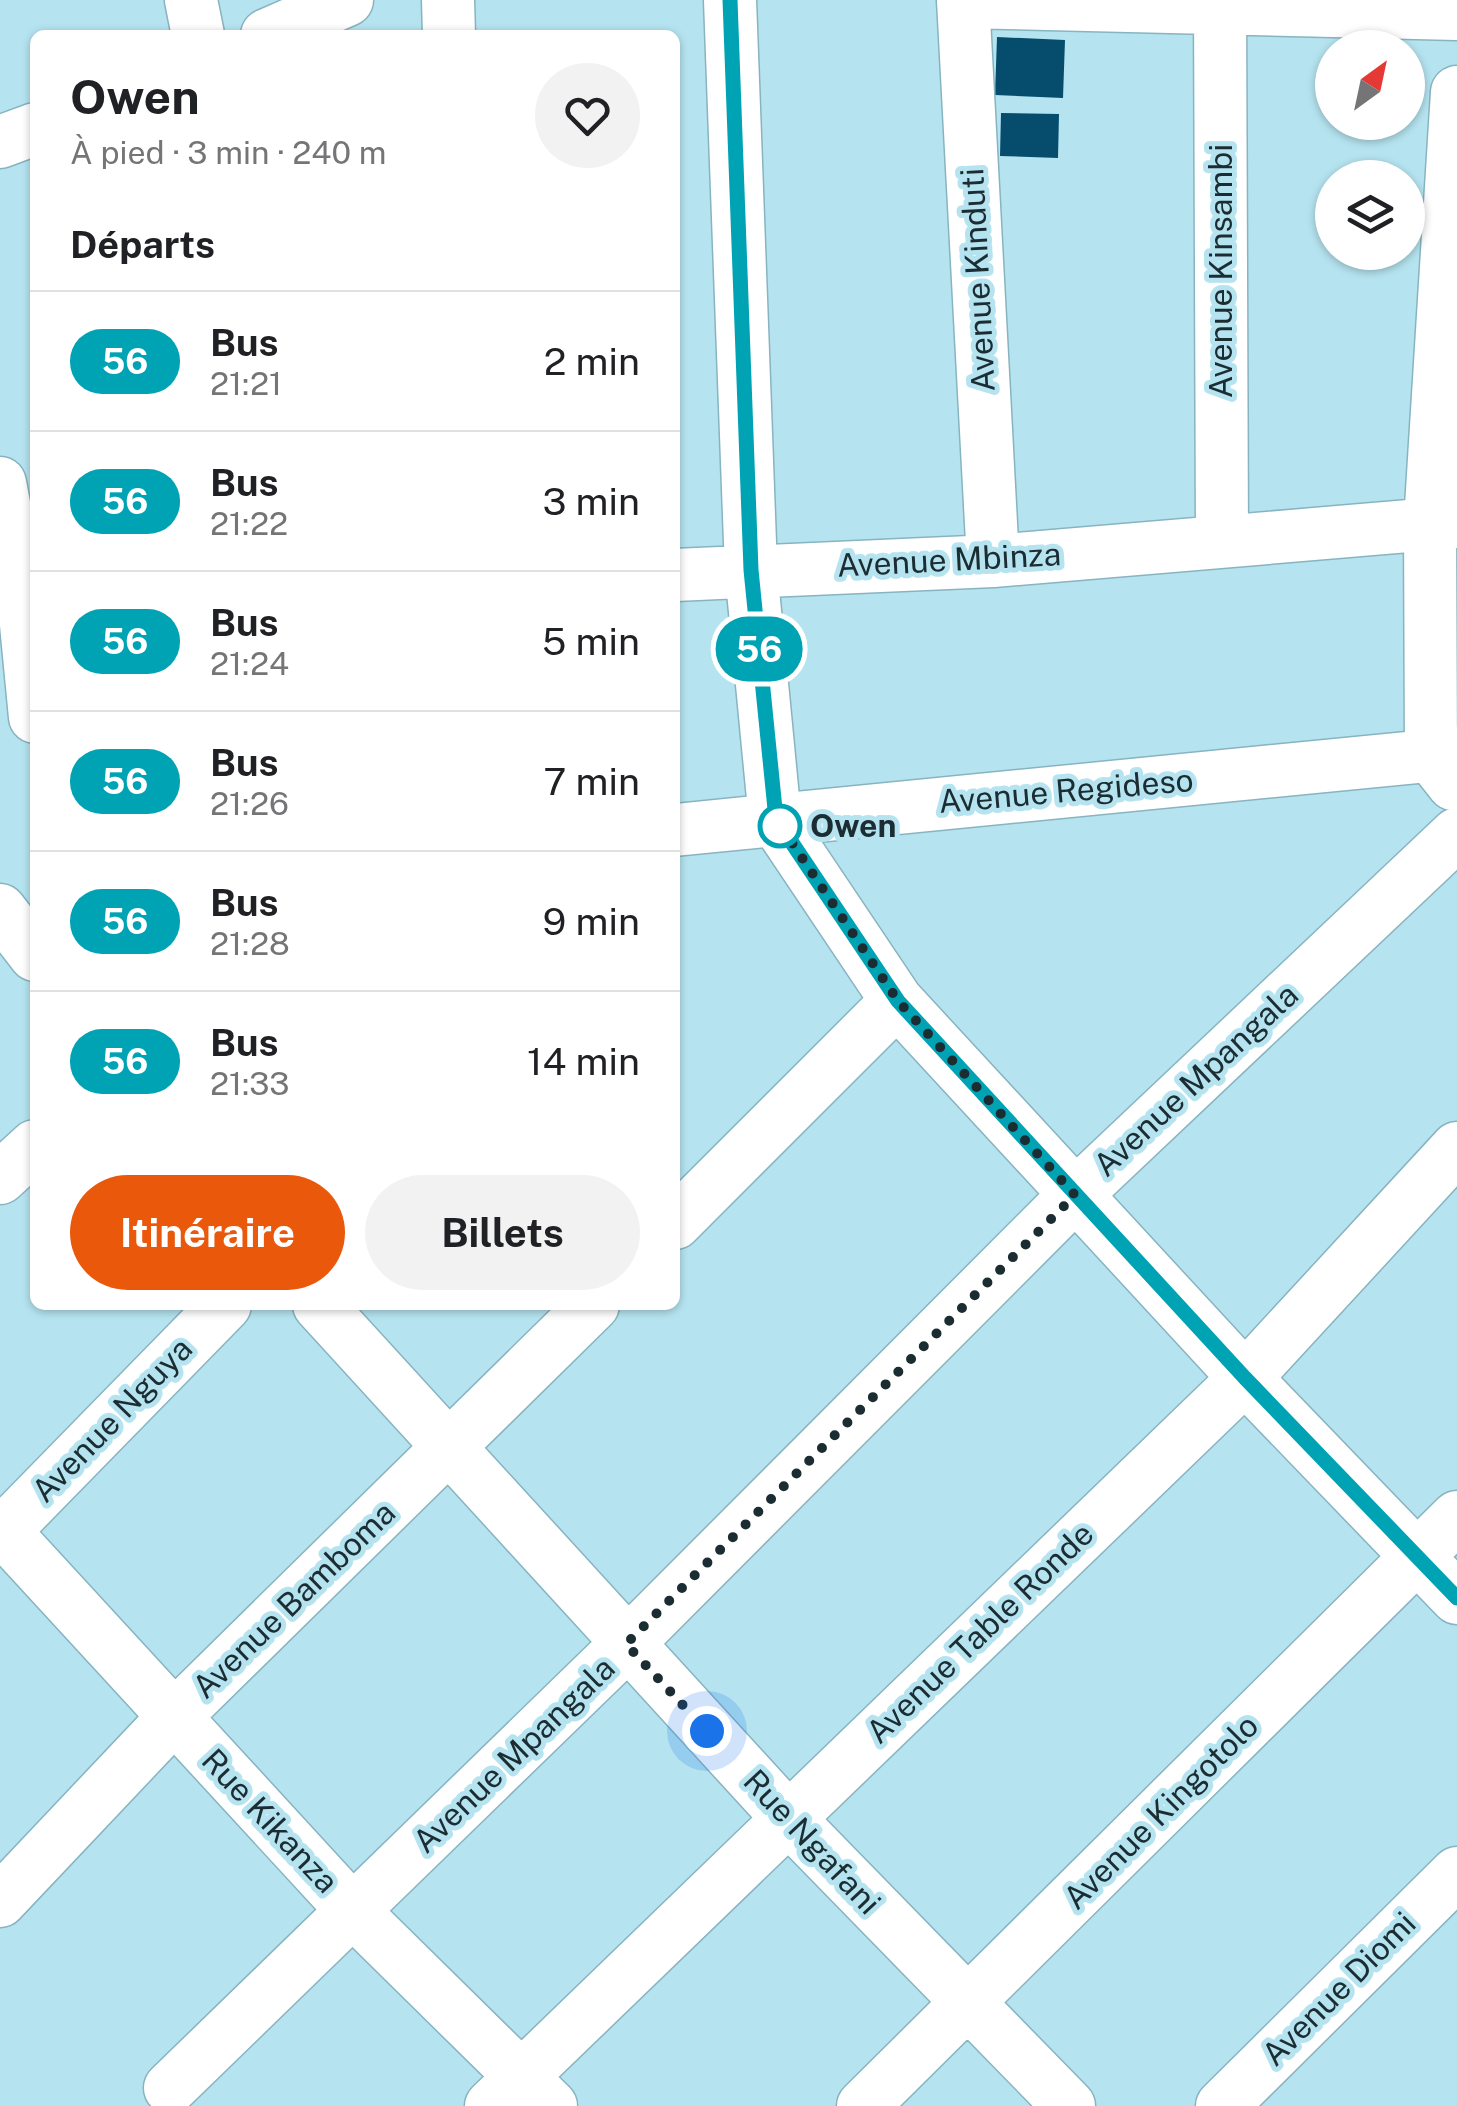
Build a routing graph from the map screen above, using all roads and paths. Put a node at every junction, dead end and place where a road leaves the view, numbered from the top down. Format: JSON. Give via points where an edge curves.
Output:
{"nodes":[{"id":1,"x":191,"y":0,"type":"edge"},
{"id":2,"x":347,"y":0,"type":"edge"},
{"id":3,"x":448,"y":0,"type":"edge"},
{"id":4,"x":730,"y":0,"type":"edge"},
{"id":5,"x":963,"y":1,"type":"edge"},
{"id":6,"x":1220,"y":5,"type":"edge"},
{"id":7,"x":1457,"y":14,"type":"edge"},
{"id":8,"x":197,"y":30,"type":"edge"},
{"id":9,"x":278,"y":30,"type":"edge"},
{"id":10,"x":448,"y":30,"type":"edge"},
{"id":11,"x":1457,"y":92,"type":"edge"},
{"id":12,"x":30,"y":130,"type":"edge"},
{"id":13,"x":0,"y":142,"type":"edge"},
{"id":14,"x":0,"y":483,"type":"edge"},
{"id":15,"x":1444,"y":522,"type":"edge"},
{"id":16,"x":1222,"y":541,"type":"junction"},
{"id":17,"x":993,"y":560,"type":"junction"},
{"id":18,"x":751,"y":570,"type":"junction"},
{"id":19,"x":680,"y":575,"type":"edge"},
{"id":20,"x":30,"y":614,"type":"edge"},
{"id":21,"x":1448,"y":766,"type":"edge"},
{"id":22,"x":776,"y":819,"type":"junction"},
{"id":23,"x":680,"y":831,"type":"edge"},
{"id":24,"x":1457,"y":834,"type":"edge"},
{"id":25,"x":30,"y":890,"type":"edge"},
{"id":26,"x":0,"y":898,"type":"edge"},
{"id":27,"x":0,"y":910,"type":"edge"},
{"id":28,"x":30,"y":949,"type":"edge"},
{"id":29,"x":898,"y":1001,"type":"junction"},
{"id":30,"x":1457,"y":1148,"type":"edge"},
{"id":31,"x":30,"y":1151,"type":"edge"},
{"id":32,"x":0,"y":1178,"type":"edge"},
{"id":33,"x":1075,"y":1195,"type":"junction"},
{"id":34,"x":680,"y":1219,"type":"edge"},
{"id":35,"x":219,"y":1310,"type":"edge"},
{"id":36,"x":324,"y":1310,"type":"edge"},
{"id":37,"x":589,"y":1310,"type":"edge"},
{"id":38,"x":1245,"y":1378,"type":"junction"},
{"id":39,"x":450,"y":1448,"type":"junction"},
{"id":40,"x":1457,"y":1516,"type":"edge"},
{"id":41,"x":1,"y":1532,"type":"edge"},
{"id":42,"x":1418,"y":1556,"type":"junction"},
{"id":43,"x":1457,"y":1598,"type":"edge"},
{"id":44,"x":626,"y":1644,"type":"junction"},
{"id":45,"x":174,"y":1717,"type":"junction"},
{"id":46,"x":788,"y":1818,"type":"junction"},
{"id":47,"x":1457,"y":1873,"type":"edge"},
{"id":48,"x":0,"y":1901,"type":"edge"},
{"id":49,"x":354,"y":1912,"type":"junction"},
{"id":50,"x":967,"y":2005,"type":"junction"},
{"id":51,"x":170,"y":2088,"type":"dead end"},
{"id":52,"x":521,"y":2096,"type":"edge"},
{"id":53,"x":863,"y":2106,"type":"edge"},
{"id":54,"x":1069,"y":2106,"type":"edge"},
{"id":55,"x":1222,"y":2106,"type":"edge"}],
"edges":[{"from":1,"to":8,"type":"street"},
{"from":2,"to":9,"type":"street"},
{"from":3,"to":10,"type":"street"},
{"from":4,"to":18,"type":"street"},
{"from":5,"to":6,"type":"street"},
{"from":5,"to":17,"type":"street","name":"Avenue Kinduti"},
{"from":6,"to":7,"type":"street"},
{"from":6,"to":16,"type":"street","name":"Avenue Kinsambi"},
{"from":11,"to":15,"type":"street"},
{"from":12,"to":13,"type":"street"},
{"from":14,"to":20,"type":"street"},
{"from":15,"to":16,"type":"street","name":"Avenue Mbinza"},
{"from":15,"to":21,"type":"street"},
{"from":16,"to":17,"type":"street","name":"Avenue Mbinza"},
{"from":17,"to":18,"type":"street","name":"Avenue Mbinza"},
{"from":18,"to":19,"type":"street","name":"Avenue Mbinza"},
{"from":18,"to":22,"type":"street"},
{"from":21,"to":22,"type":"street","name":"Avenue Regideso"},
{"from":22,"to":23,"type":"street","name":"Avenue Regideso"},
{"from":22,"to":29,"type":"street"},
{"from":24,"to":33,"type":"street","name":"Avenue Mpangala"},
{"from":25,"to":26,"type":"street"},
{"from":27,"to":28,"type":"street"},
{"from":29,"to":33,"type":"street"},
{"from":29,"to":34,"type":"street"},
{"from":30,"to":38,"type":"street","name":"Avenue Table Ronde"},
{"from":31,"to":32,"type":"street"},
{"from":33,"to":38,"type":"street"},
{"from":33,"to":44,"type":"street","name":"Avenue Mpangala"},
{"from":35,"to":41,"type":"street","name":"Avenue Nguya"},
{"from":36,"to":39,"type":"street","name":"Rue Ngafani"},
{"from":37,"to":39,"type":"street","name":"Avenue Bamboma"},
{"from":38,"to":42,"type":"street"},
{"from":38,"to":46,"type":"street","name":"Avenue Table Ronde"},
{"from":39,"to":44,"type":"street","name":"Rue Ngafani"},
{"from":39,"to":45,"type":"street","name":"Avenue Bamboma"},
{"from":40,"to":42,"type":"street","name":"Avenue Kingotolo"},
{"from":41,"to":45,"type":"street","name":"Rue Kikanza"},
{"from":42,"to":43,"type":"street"},
{"from":42,"to":50,"type":"street","name":"Avenue Kingotolo"},
{"from":44,"to":46,"type":"street","name":"Rue Ngafani"},
{"from":44,"to":49,"type":"street","name":"Avenue Mpangala"},
{"from":45,"to":48,"type":"street","name":"Avenue Bamboma"},
{"from":45,"to":49,"type":"street","name":"Rue Kikanza"},
{"from":46,"to":50,"type":"street","name":"Rue Ngafani"},
{"from":46,"to":52,"type":"street","name":"Avenue Table Ronde"},
{"from":47,"to":55,"type":"street","name":"Avenue Diomi"},
{"from":49,"to":51,"type":"street","name":"Avenue Mpangala"},
{"from":49,"to":52,"type":"street","name":"Rue Kikanza"},
{"from":50,"to":53,"type":"street","name":"Avenue Kingotolo"},
{"from":50,"to":54,"type":"street","name":"Rue Ngafani"}]}
